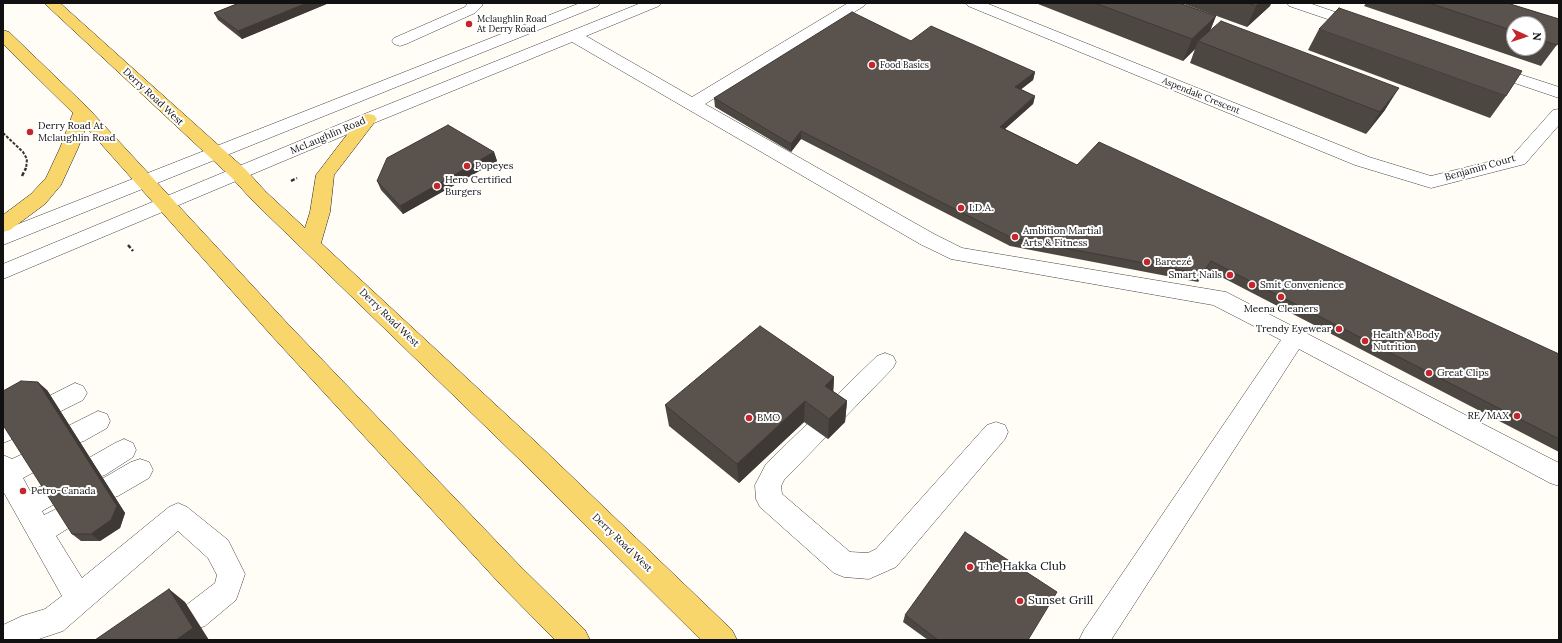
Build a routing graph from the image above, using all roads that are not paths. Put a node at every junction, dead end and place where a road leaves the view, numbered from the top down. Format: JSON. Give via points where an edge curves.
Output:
{"nodes":[{"id":1,"x":51,"y":3,"type":"edge"},
{"id":2,"x":452,"y":3,"type":"edge"},
{"id":3,"x":475,"y":3,"type":"edge"},
{"id":4,"x":594,"y":3,"type":"edge"},
{"id":5,"x":654,"y":3,"type":"edge"},
{"id":6,"x":859,"y":3,"type":"edge"},
{"id":7,"x":973,"y":3,"type":"edge"},
{"id":8,"x":1294,"y":3,"type":"edge"},
{"id":9,"x":1370,"y":29,"type":"edge"},
{"id":10,"x":3,"y":35,"type":"edge"},
{"id":11,"x":574,"y":36,"type":"junction"},
{"id":12,"x":1476,"y":65,"type":"edge"},
{"id":13,"x":1559,"y":93,"type":"edge"},
{"id":14,"x":692,"y":104,"type":"junction"},
{"id":15,"x":82,"y":112,"type":"junction"},
{"id":16,"x":1559,"y":114,"type":"edge"},
{"id":17,"x":368,"y":119,"type":"junction"},
{"id":18,"x":216,"y":153,"type":"junction"},
{"id":19,"x":238,"y":173,"type":"junction"},
{"id":20,"x":144,"y":182,"type":"junction"},
{"id":21,"x":1431,"y":182,"type":"joint"},
{"id":22,"x":164,"y":205,"type":"junction"},
{"id":23,"x":3,"y":225,"type":"edge"},
{"id":24,"x":3,"y":238,"type":"edge"},
{"id":25,"x":311,"y":244,"type":"junction"},
{"id":26,"x":3,"y":272,"type":"edge"},
{"id":27,"x":1295,"y":337,"type":"junction"},
{"id":28,"x":885,"y":362,"type":"dead end"},
{"id":29,"x":98,"y":421,"type":"dead end"},
{"id":30,"x":996,"y":432,"type":"dead end"},
{"id":31,"x":75,"y":434,"type":"dead end"},
{"id":32,"x":124,"y":450,"type":"dead end"},
{"id":33,"x":30,"y":461,"type":"edge"},
{"id":34,"x":96,"y":467,"type":"dead end"},
{"id":35,"x":5,"y":470,"type":"edge"},
{"id":36,"x":140,"y":470,"type":"dead end"},
{"id":37,"x":1559,"y":475,"type":"edge"},
{"id":38,"x":110,"y":488,"type":"dead end"},
{"id":39,"x":51,"y":493,"type":"edge"},
{"id":40,"x":26,"y":507,"type":"junction"},
{"id":41,"x":66,"y":516,"type":"edge"},
{"id":42,"x":39,"y":532,"type":"junction"},
{"id":43,"x":79,"y":599,"type":"junction"},
{"id":44,"x":195,"y":616,"type":"dead end"},
{"id":45,"x":48,"y":630,"type":"edge"},
{"id":46,"x":6,"y":640,"type":"edge"},
{"id":47,"x":575,"y":640,"type":"edge"},
{"id":48,"x":722,"y":640,"type":"edge"},
{"id":49,"x":1094,"y":640,"type":"edge"}],
"edges":[{"from":1,"to":18,"type":"main road","name":"Derry Road West"},
{"from":2,"to":3,"type":"street","via":[[452,8],[397,38],[455,17],[470,10]]},
{"from":4,"to":18,"type":"street"},
{"from":5,"to":11,"type":"street","name":"McLaughlin Road"},
{"from":6,"to":14,"type":"street"},
{"from":7,"to":21,"type":"street","name":"Aspendale Crescent","via":[[1362,161]]},
{"from":8,"to":9,"type":"street"},
{"from":10,"to":15,"type":"main road"},
{"from":11,"to":14,"type":"street"},
{"from":11,"to":17,"type":"street","name":"McLaughlin Road"},
{"from":12,"to":13,"type":"street"},
{"from":14,"to":27,"type":"street","via":[[927,239],[958,254],[1218,298]]},
{"from":15,"to":20,"type":"main road"},
{"from":15,"to":23,"type":"main road","via":[[54,181],[38,199]]},
{"from":16,"to":21,"type":"street","name":"Benjamin Court","via":[[1518,160]]},
{"from":17,"to":19,"type":"street","name":"McLaughlin Road"},
{"from":17,"to":25,"type":"main road","via":[[325,175],[320,212]]},
{"from":18,"to":19,"type":"main road","name":"Derry Road West"},
{"from":18,"to":20,"type":"street"},
{"from":19,"to":22,"type":"street","name":"McLaughlin Road"},
{"from":19,"to":25,"type":"main road","name":"Derry Road West"},
{"from":20,"to":22,"type":"main road"},
{"from":20,"to":24,"type":"street"},
{"from":22,"to":26,"type":"street","name":"McLaughlin Road"},
{"from":22,"to":47,"type":"main road","via":[[510,575]]},
{"from":25,"to":48,"type":"main road","name":"Derry Road West"},
{"from":27,"to":37,"type":"street"},
{"from":27,"to":49,"type":"street"},
{"from":28,"to":30,"type":"street","via":[[774,472],[768,485],[769,499],[844,564],[869,566],[886,558]]},
{"from":29,"to":31,"type":"street"},
{"from":32,"to":34,"type":"street"},
{"from":33,"to":35,"type":"street"},
{"from":35,"to":40,"type":"street"},
{"from":36,"to":38,"type":"street"},
{"from":39,"to":40,"type":"street"},
{"from":40,"to":42,"type":"street"},
{"from":41,"to":42,"type":"street"},
{"from":42,"to":43,"type":"street"},
{"from":43,"to":44,"type":"street","via":[[178,515],[218,549],[231,574],[226,591]]},
{"from":43,"to":45,"type":"street"},
{"from":45,"to":46,"type":"street","via":[[22,630]]}]}
